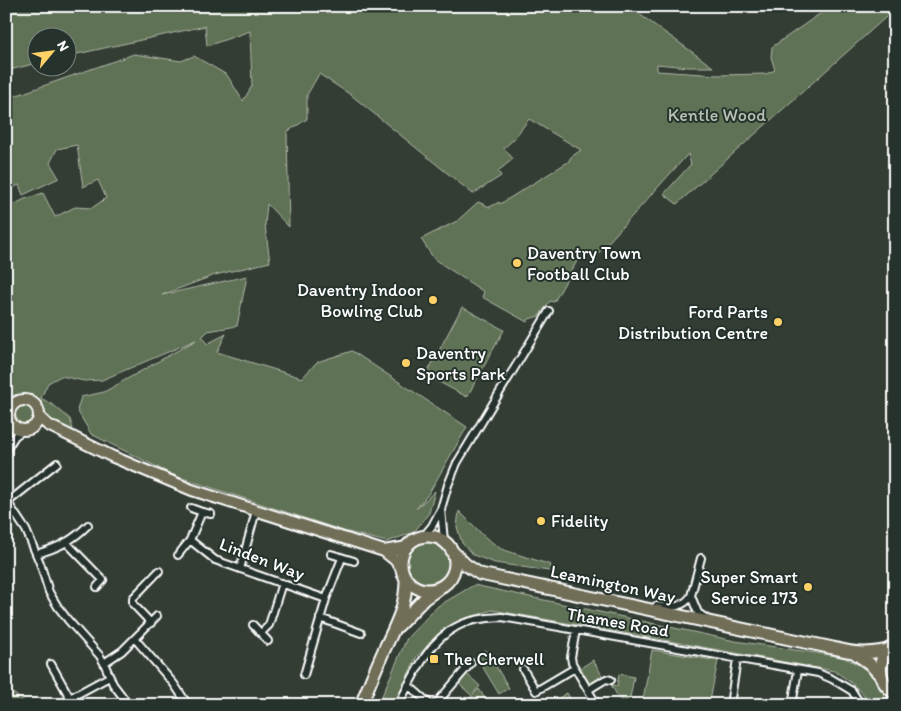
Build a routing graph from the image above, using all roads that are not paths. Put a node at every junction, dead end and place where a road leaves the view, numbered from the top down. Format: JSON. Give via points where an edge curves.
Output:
{"nodes":[{"id":1,"x":549,"y":311,"type":"dead end"},
{"id":2,"x":9,"y":409,"type":"edge"},
{"id":3,"x":37,"y":421,"type":"junction"},
{"id":4,"x":19,"y":431,"type":"junction"},
{"id":5,"x":6,"y":450,"type":"edge"},
{"id":6,"x":52,"y":465,"type":"dead end"},
{"id":7,"x":7,"y":501,"type":"edge"},
{"id":8,"x":191,"y":508,"type":"dead end"},
{"id":9,"x":442,"y":509,"type":"junction"},
{"id":10,"x":256,"y":511,"type":"junction"},
{"id":11,"x":202,"y":512,"type":"junction"},
{"id":12,"x":211,"y":514,"type":"dead end"},
{"id":13,"x":88,"y":525,"type":"dead end"},
{"id":14,"x":423,"y":537,"type":"junction"},
{"id":15,"x":190,"y":540,"type":"junction"},
{"id":16,"x":444,"y":541,"type":"junction"},
{"id":17,"x":66,"y":542,"type":"junction"},
{"id":18,"x":406,"y":547,"type":"junction"},
{"id":19,"x":384,"y":551,"type":"junction"},
{"id":20,"x":452,"y":551,"type":"junction"},
{"id":21,"x":36,"y":554,"type":"junction"},
{"id":22,"x":331,"y":554,"type":"dead end"},
{"id":23,"x":178,"y":555,"type":"dead end"},
{"id":24,"x":342,"y":558,"type":"junction"},
{"id":25,"x":701,"y":558,"type":"dead end"},
{"id":26,"x":354,"y":561,"type":"dead end"},
{"id":27,"x":401,"y":567,"type":"junction"},
{"id":28,"x":240,"y":569,"type":"junction"},
{"id":29,"x":159,"y":571,"type":"dead end"},
{"id":30,"x":480,"y":574,"type":"junction"},
{"id":31,"x":406,"y":580,"type":"junction"},
{"id":32,"x":450,"y":580,"type":"junction"},
{"id":33,"x":282,"y":582,"type":"junction"},
{"id":34,"x":96,"y":587,"type":"dead end"},
{"id":35,"x":440,"y":588,"type":"junction"},
{"id":36,"x":691,"y":596,"type":"junction"},
{"id":37,"x":326,"y":599,"type":"junction"},
{"id":38,"x":637,"y":607,"type":"junction"},
{"id":39,"x":157,"y":616,"type":"dead end"},
{"id":40,"x":320,"y":618,"type":"junction"},
{"id":41,"x":151,"y":623,"type":"junction"},
{"id":42,"x":712,"y":623,"type":"junction"},
{"id":43,"x":253,"y":625,"type":"dead end"},
{"id":44,"x":395,"y":630,"type":"junction"},
{"id":45,"x":576,"y":630,"type":"junction"},
{"id":46,"x":261,"y":633,"type":"junction"},
{"id":47,"x":361,"y":633,"type":"dead end"},
{"id":48,"x":135,"y":640,"type":"junction"},
{"id":49,"x":268,"y":641,"type":"dead end"},
{"id":50,"x":891,"y":647,"type":"edge"},
{"id":51,"x":856,"y":654,"type":"junction"},
{"id":52,"x":737,"y":659,"type":"junction"},
{"id":53,"x":104,"y":663,"type":"junction"},
{"id":54,"x":471,"y":663,"type":"dead end"},
{"id":55,"x":51,"y":664,"type":"dead end"},
{"id":56,"x":524,"y":668,"type":"dead end"},
{"id":57,"x":574,"y":668,"type":"junction"},
{"id":58,"x":798,"y":670,"type":"junction"},
{"id":59,"x":304,"y":675,"type":"dead end"},
{"id":60,"x":881,"y":676,"type":"junction"},
{"id":61,"x":110,"y":677,"type":"junction"},
{"id":62,"x":611,"y":680,"type":"dead end"},
{"id":63,"x":408,"y":685,"type":"junction"},
{"id":64,"x":588,"y":690,"type":"junction"},
{"id":65,"x":895,"y":693,"type":"edge"},
{"id":66,"x":72,"y":702,"type":"edge"},
{"id":67,"x":130,"y":705,"type":"edge"},
{"id":68,"x":188,"y":705,"type":"edge"},
{"id":69,"x":361,"y":705,"type":"edge"},
{"id":70,"x":398,"y":705,"type":"edge"},
{"id":71,"x":431,"y":705,"type":"edge"},
{"id":72,"x":435,"y":705,"type":"edge"},
{"id":73,"x":597,"y":705,"type":"edge"},
{"id":74,"x":730,"y":705,"type":"edge"},
{"id":75,"x":792,"y":705,"type":"edge"},
{"id":76,"x":861,"y":705,"type":"edge"}],
"edges":[{"from":1,"to":9,"type":"street","via":[[457,463]]},
{"from":2,"to":3,"type":"main road","via":[[23,400],[30,401],[37,407]]},
{"from":2,"to":4,"type":"main road","via":[[10,421]]},
{"from":3,"to":4,"type":"main road","via":[[30,429]]},
{"from":3,"to":10,"type":"main road","via":[[192,490]]},
{"from":4,"to":5,"type":"street"},
{"from":6,"to":7,"type":"street"},
{"from":7,"to":21,"type":"street","via":[[26,530]]},
{"from":8,"to":11,"type":"street"},
{"from":9,"to":14,"type":"street"},
{"from":9,"to":16,"type":"street"},
{"from":10,"to":19,"type":"main road"},
{"from":10,"to":28,"type":"street"},
{"from":11,"to":12,"type":"street"},
{"from":11,"to":15,"type":"street"},
{"from":13,"to":17,"type":"street"},
{"from":14,"to":16,"type":"highway"},
{"from":14,"to":18,"type":"highway"},
{"from":15,"to":23,"type":"street"},
{"from":15,"to":28,"type":"street","name":"Linden Way","via":[[215,560]]},
{"from":16,"to":20,"type":"highway"},
{"from":17,"to":21,"type":"street","via":[[54,550]]},
{"from":17,"to":34,"type":"street","via":[[103,580]]},
{"from":18,"to":19,"type":"main road"},
{"from":18,"to":27,"type":"highway"},
{"from":19,"to":27,"type":"main road"},
{"from":20,"to":30,"type":"highway","name":"Leamington Way"},
{"from":20,"to":32,"type":"highway","via":[[455,567]]},
{"from":21,"to":53,"type":"street","via":[[49,592],[58,607]]},
{"from":22,"to":24,"type":"street"},
{"from":24,"to":26,"type":"street"},
{"from":24,"to":37,"type":"street"},
{"from":25,"to":36,"type":"street"},
{"from":27,"to":31,"type":"highway"},
{"from":28,"to":33,"type":"street","name":"Linden Way"},
{"from":29,"to":41,"type":"street","via":[[133,598],[133,604]]},
{"from":30,"to":32,"type":"highway","name":"Leamington Way"},
{"from":30,"to":38,"type":"highway","name":"Leamington Way"},
{"from":31,"to":35,"type":"highway","via":[[423,590]]},
{"from":31,"to":44,"type":"highway","via":[[404,603]]},
{"from":32,"to":35,"type":"highway"},
{"from":33,"to":37,"type":"street","name":"Linden Way"},
{"from":33,"to":46,"type":"street","via":[[268,625]]},
{"from":35,"to":44,"type":"highway","via":[[424,599]]},
{"from":36,"to":38,"type":"street","via":[[680,607]]},
{"from":36,"to":42,"type":"street","via":[[698,613]]},
{"from":37,"to":40,"type":"street"},
{"from":38,"to":42,"type":"highway","name":"Leamington Way"},
{"from":39,"to":41,"type":"street"},
{"from":40,"to":47,"type":"street"},
{"from":40,"to":59,"type":"street"},
{"from":41,"to":48,"type":"street"},
{"from":42,"to":51,"type":"highway","name":"Leamington Way"},
{"from":43,"to":46,"type":"street"},
{"from":44,"to":69,"type":"highway"},
{"from":45,"to":52,"type":"street","name":"Thames Road"},
{"from":45,"to":57,"type":"street","via":[[571,657]]},
{"from":45,"to":63,"type":"street","name":"Thames Road","via":[[502,617],[473,620],[455,627],[438,642]]},
{"from":46,"to":49,"type":"street"},
{"from":48,"to":53,"type":"street"},
{"from":48,"to":68,"type":"street"},
{"from":50,"to":51,"type":"highway","name":"Leamington Way","via":[[876,653]]},
{"from":50,"to":60,"type":"highway","via":[[882,659]]},
{"from":51,"to":60,"type":"highway","name":"Leamington Way"},
{"from":52,"to":58,"type":"street","name":"Thames Road"},
{"from":52,"to":74,"type":"street"},
{"from":53,"to":61,"type":"street"},
{"from":54,"to":72,"type":"street"},
{"from":55,"to":66,"type":"street"},
{"from":56,"to":57,"type":"street","via":[[536,691]]},
{"from":57,"to":64,"type":"street"},
{"from":58,"to":75,"type":"street"},
{"from":58,"to":76,"type":"street","name":"Thames Road","via":[[818,672],[832,679],[852,691]]},
{"from":60,"to":65,"type":"highway","name":"Leamington Way"},
{"from":61,"to":66,"type":"street"},
{"from":61,"to":67,"type":"street"},
{"from":62,"to":64,"type":"street","via":[[606,679]]},
{"from":63,"to":70,"type":"street","name":"Thames Road"},
{"from":63,"to":71,"type":"street"},
{"from":64,"to":73,"type":"street"}]}
